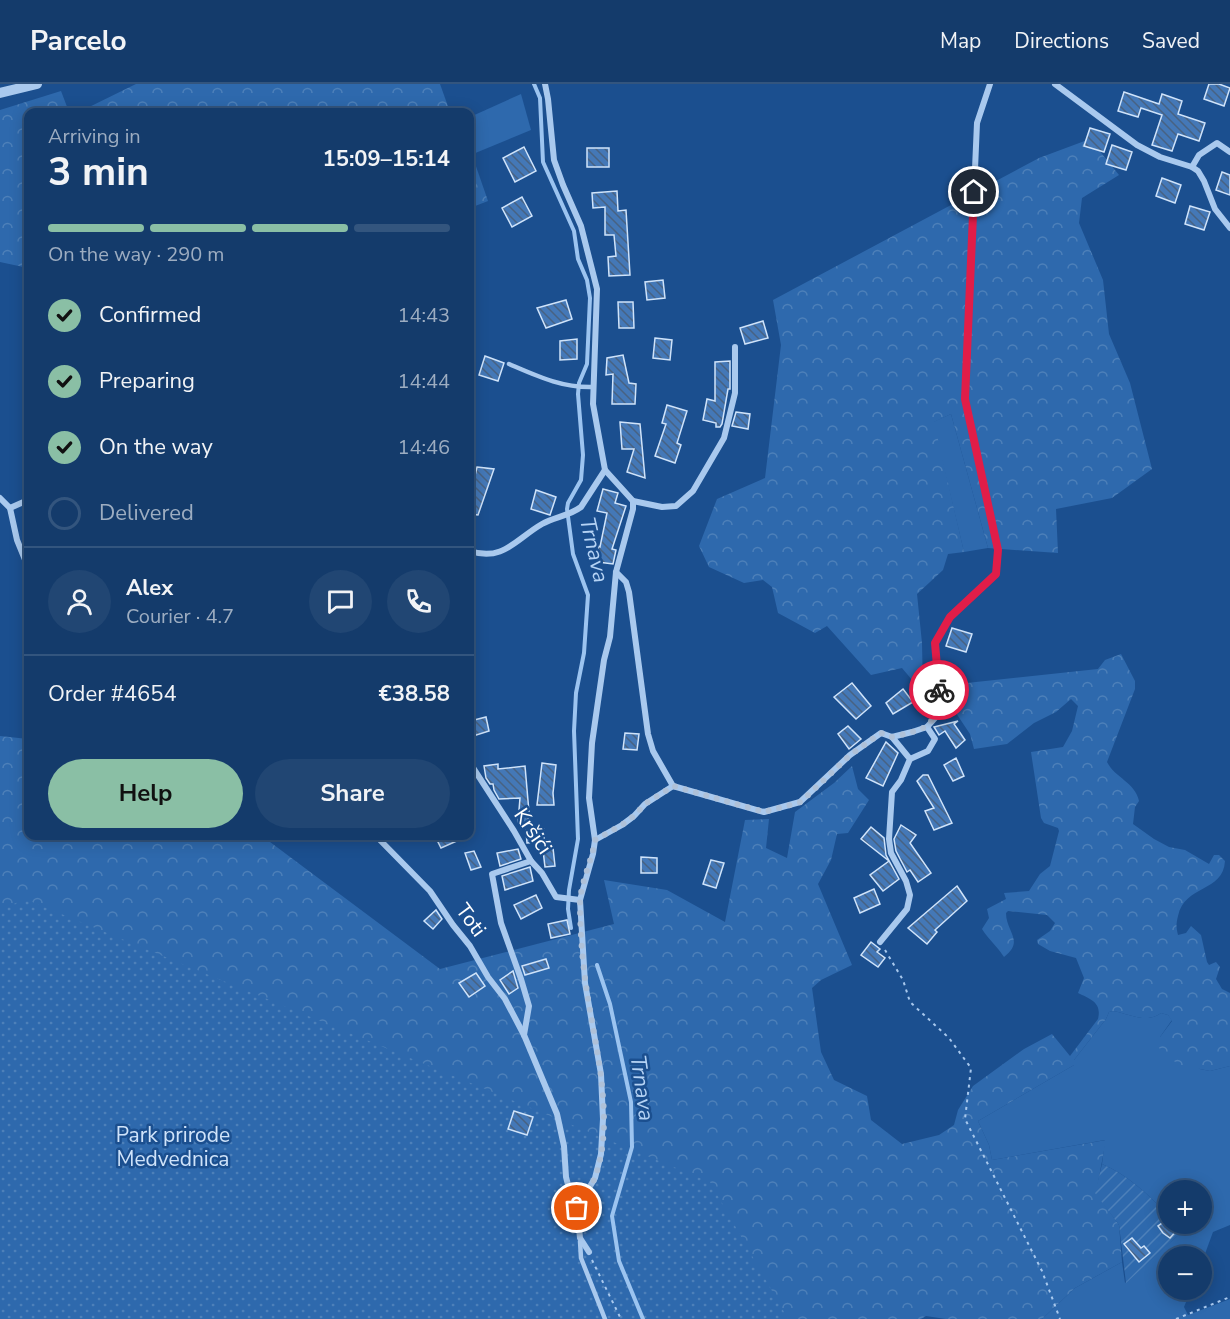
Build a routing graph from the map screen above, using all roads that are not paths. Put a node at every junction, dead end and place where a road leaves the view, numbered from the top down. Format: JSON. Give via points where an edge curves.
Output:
{"nodes":[{"id":1,"x":38,"y":84,"type":"edge"},
{"id":2,"x":545,"y":84,"type":"edge"},
{"id":3,"x":990,"y":84,"type":"edge"},
{"id":4,"x":1055,"y":84,"type":"edge"},
{"id":5,"x":0,"y":93,"type":"edge"},
{"id":6,"x":1230,"y":152,"type":"edge"},
{"id":7,"x":1192,"y":167,"type":"junction"},
{"id":8,"x":1230,"y":228,"type":"edge"},
{"id":9,"x":735,"y":347,"type":"dead end"},
{"id":10,"x":509,"y":364,"type":"dead end"},
{"id":11,"x":593,"y":387,"type":"junction"},
{"id":12,"x":605,"y":470,"type":"junction"},
{"id":13,"x":0,"y":498,"type":"edge"},
{"id":14,"x":633,"y":501,"type":"junction"},
{"id":15,"x":24,"y":502,"type":"edge"},
{"id":16,"x":10,"y":508,"type":"junction"},
{"id":17,"x":474,"y":552,"type":"edge"},
{"id":18,"x":24,"y":557,"type":"edge"},
{"id":19,"x":616,"y":572,"type":"junction"},
{"id":20,"x":927,"y":726,"type":"junction"},
{"id":21,"x":892,"y":737,"type":"junction"},
{"id":22,"x":910,"y":759,"type":"junction"},
{"id":23,"x":474,"y":769,"type":"edge"},
{"id":24,"x":673,"y":786,"type":"junction"},
{"id":25,"x":380,"y":840,"type":"edge"},
{"id":26,"x":595,"y":840,"type":"junction"},
{"id":27,"x":531,"y":861,"type":"junction"},
{"id":28,"x":580,"y":900,"type":"junction"},
{"id":29,"x":880,"y":942,"type":"road end"},
{"id":30,"x":524,"y":1035,"type":"junction"},
{"id":31,"x":577,"y":1208,"type":"junction"},
{"id":32,"x":580,"y":1238,"type":"junction"},
{"id":33,"x":589,"y":1252,"type":"road end"},
{"id":34,"x":604,"y":1319,"type":"edge"}],
"edges":[{"from":1,"to":5,"type":"street"},
{"from":2,"to":11,"type":"street","via":[[554,160],[581,226],[597,290]]},
{"from":3,"to":20,"type":"street","via":[[977,123],[965,399],[998,550],[996,574],[950,617],[935,643],[939,687],[936,717]]},
{"from":4,"to":7,"type":"street","via":[[1137,145]]},
{"from":6,"to":7,"type":"street","via":[[1217,143],[1199,155]]},
{"from":7,"to":8,"type":"street"},
{"from":9,"to":14,"type":"street","via":[[735,393],[724,438],[693,491],[676,506]]},
{"from":10,"to":11,"type":"lane","via":[[541,378],[574,387]]},
{"from":11,"to":12,"type":"street"},
{"from":12,"to":14,"type":"street"},
{"from":12,"to":17,"type":"street","via":[[581,507],[542,524],[499,553]]},
{"from":13,"to":16,"type":"street"},
{"from":14,"to":19,"type":"street"},
{"from":15,"to":16,"type":"street"},
{"from":16,"to":18,"type":"street"},
{"from":19,"to":24,"type":"street","via":[[629,592],[648,734]]},
{"from":19,"to":26,"type":"street","via":[[610,637],[592,743],[589,798]]},
{"from":20,"to":21,"type":"street"},
{"from":20,"to":22,"type":"street","via":[[935,739],[928,751]]},
{"from":21,"to":22,"type":"street"},
{"from":21,"to":24,"type":"street","via":[[881,733],[850,755],[801,802],[764,812]]},
{"from":22,"to":29,"type":"street","via":[[892,792],[889,839],[891,853],[910,895],[907,909]]},
{"from":23,"to":27,"type":"street","name":"Kršići"},
{"from":24,"to":26,"type":"street","via":[[622,825]]},
{"from":25,"to":30,"type":"street","name":"Toti","via":[[430,891],[505,999]]},
{"from":26,"to":28,"type":"street"},
{"from":27,"to":28,"type":"street","name":"Kršići","via":[[556,897]]},
{"from":27,"to":30,"type":"street","name":"Toti","via":[[492,874],[501,923],[529,1006]]},
{"from":28,"to":31,"type":"street","via":[[585,983],[603,1119],[595,1178]]},
{"from":30,"to":31,"type":"street","name":"Toti","via":[[557,1114],[566,1177]]},
{"from":31,"to":32,"type":"street","name":"Toti"},
{"from":32,"to":33,"type":"street","name":"Toti"},
{"from":32,"to":34,"type":"lane","via":[[581,1258]]}]}
